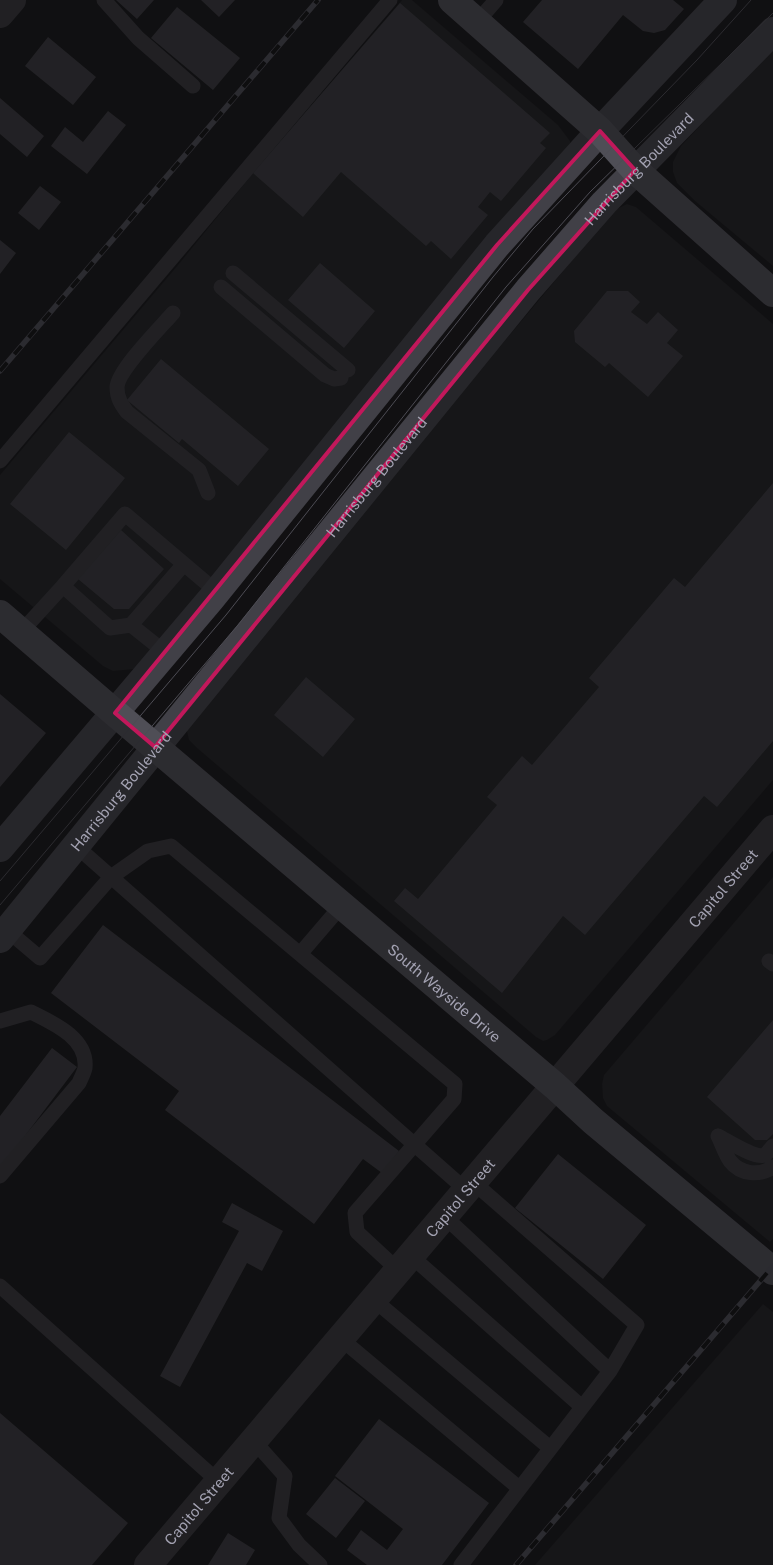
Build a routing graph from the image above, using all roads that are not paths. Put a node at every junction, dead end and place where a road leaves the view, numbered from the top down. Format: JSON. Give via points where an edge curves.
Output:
{"nodes":[{"id":1,"x":12,"y":0,"type":"edge"},
{"id":2,"x":104,"y":0,"type":"edge"},
{"id":3,"x":390,"y":0,"type":"edge"},
{"id":4,"x":452,"y":0,"type":"edge"},
{"id":5,"x":496,"y":0,"type":"edge"},
{"id":6,"x":723,"y":0,"type":"edge"},
{"id":7,"x":0,"y":14,"type":"edge"},
{"id":8,"x":477,"y":22,"type":"junction"},
{"id":9,"x":773,"y":31,"type":"edge"},
{"id":10,"x":193,"y":86,"type":"dead end"},
{"id":11,"x":600,"y":131,"type":"junction"},
{"id":12,"x":635,"y":170,"type":"junction"},
{"id":13,"x":230,"y":277,"type":"dead end"},
{"id":14,"x":773,"y":293,"type":"edge"},
{"id":15,"x":173,"y":314,"type":"dead end"},
{"id":16,"x":348,"y":370,"type":"dead end"},
{"id":17,"x":0,"y":461,"type":"edge"},
{"id":18,"x":208,"y":492,"type":"dead end"},
{"id":19,"x":184,"y":564,"type":"junction"},
{"id":20,"x":63,"y":586,"type":"junction"},
{"id":21,"x":217,"y":592,"type":"junction"},
{"id":22,"x":0,"y":614,"type":"edge"},
{"id":23,"x":131,"y":625,"type":"junction"},
{"id":24,"x":21,"y":632,"type":"junction"},
{"id":25,"x":166,"y":653,"type":"junction"},
{"id":26,"x":115,"y":713,"type":"junction"},
{"id":27,"x":155,"y":747,"type":"junction"},
{"id":28,"x":773,"y":828,"type":"edge"},
{"id":29,"x":75,"y":845,"type":"junction"},
{"id":30,"x":0,"y":848,"type":"edge"},
{"id":31,"x":111,"y":877,"type":"junction"},
{"id":32,"x":342,"y":905,"type":"junction"},
{"id":33,"x":4,"y":934,"type":"edge"},
{"id":34,"x":300,"y":954,"type":"junction"},
{"id":35,"x":0,"y":1022,"type":"edge"},
{"id":36,"x":555,"y":1086,"type":"junction"},
{"id":37,"x":415,"y":1145,"type":"junction"},
{"id":38,"x":773,"y":1146,"type":"edge"},
{"id":39,"x":773,"y":1167,"type":"edge"},
{"id":40,"x":0,"y":1176,"type":"edge"},
{"id":41,"x":469,"y":1186,"type":"junction"},
{"id":42,"x":444,"y":1216,"type":"junction"},
{"id":43,"x":404,"y":1262,"type":"junction"},
{"id":44,"x":773,"y":1271,"type":"edge"},
{"id":45,"x":0,"y":1286,"type":"edge"},
{"id":46,"x":373,"y":1299,"type":"junction"},
{"id":47,"x":340,"y":1338,"type":"junction"},
{"id":48,"x":610,"y":1371,"type":"junction"},
{"id":49,"x":582,"y":1407,"type":"junction"},
{"id":50,"x":253,"y":1440,"type":"junction"},
{"id":51,"x":550,"y":1448,"type":"junction"},
{"id":52,"x":218,"y":1482,"type":"junction"},
{"id":53,"x":520,"y":1488,"type":"junction"},
{"id":54,"x":148,"y":1565,"type":"edge"},
{"id":55,"x":320,"y":1565,"type":"edge"},
{"id":56,"x":460,"y":1565,"type":"edge"}],
"edges":[{"from":1,"to":7,"type":"street"},
{"from":2,"to":10,"type":"lane","via":[[138,38]]},
{"from":3,"to":17,"type":"lane"},
{"from":4,"to":8,"type":"main road"},
{"from":5,"to":8,"type":"lane"},
{"from":6,"to":11,"type":"main road"},
{"from":8,"to":11,"type":"main road"},
{"from":9,"to":12,"type":"main road","name":"Harrisburg Boulevard"},
{"from":11,"to":12,"type":"main road"},
{"from":11,"to":21,"type":"main road","via":[[497,245]]},
{"from":12,"to":14,"type":"main road"},
{"from":12,"to":27,"type":"main road","name":"Harrisburg Boulevard","via":[[528,290]]},
{"from":13,"to":16,"type":"lane"},
{"from":15,"to":18,"type":"lane","via":[[124,370],[117,386],[119,401],[127,412],[199,470]]},
{"from":19,"to":20,"type":"lane","via":[[125,514]]},
{"from":19,"to":21,"type":"lane"},
{"from":19,"to":23,"type":"lane"},
{"from":20,"to":23,"type":"lane","via":[[110,628]]},
{"from":20,"to":24,"type":"lane"},
{"from":21,"to":25,"type":"main road"},
{"from":22,"to":24,"type":"main road","name":"South Wayside Drive"},
{"from":23,"to":25,"type":"lane"},
{"from":24,"to":26,"type":"main road","name":"South Wayside Drive"},
{"from":25,"to":26,"type":"main road"},
{"from":26,"to":27,"type":"main road","name":"South Wayside Drive"},
{"from":26,"to":30,"type":"main road"},
{"from":27,"to":29,"type":"main road","name":"Harrisburg Boulevard"},
{"from":27,"to":32,"type":"main road","name":"South Wayside Drive"},
{"from":28,"to":36,"type":"street","name":"Capitol Street"},
{"from":29,"to":31,"type":"lane"},
{"from":29,"to":33,"type":"main road","name":"Harrisburg Boulevard"},
{"from":31,"to":33,"type":"lane","via":[[40,958]]},
{"from":31,"to":34,"type":"lane","via":[[148,851],[170,846]]},
{"from":31,"to":37,"type":"lane"},
{"from":32,"to":34,"type":"lane"},
{"from":32,"to":36,"type":"main road","name":"South Wayside Drive"},
{"from":34,"to":37,"type":"lane","via":[[455,1084],[454,1099]]},
{"from":35,"to":40,"type":"lane","via":[[31,1012],[51,1022],[73,1037],[83,1054],[85,1068],[79,1083]]},
{"from":36,"to":41,"type":"street","name":"Capitol Street"},
{"from":36,"to":44,"type":"main road","name":"South Wayside Drive"},
{"from":37,"to":41,"type":"lane"},
{"from":37,"to":43,"type":"lane","via":[[355,1213],[356,1232]]},
{"from":38,"to":39,"type":"lane","via":[[765,1155],[757,1156],[718,1136],[731,1162],[740,1169],[757,1174]]},
{"from":41,"to":42,"type":"street","name":"Capitol Street"},
{"from":41,"to":48,"type":"lane","via":[[637,1325]]},
{"from":42,"to":43,"type":"street","name":"Capitol Street"},
{"from":42,"to":48,"type":"lane"},
{"from":43,"to":46,"type":"street","name":"Capitol Street"},
{"from":43,"to":49,"type":"lane"},
{"from":45,"to":52,"type":"lane"},
{"from":46,"to":47,"type":"street","name":"Capitol Street"},
{"from":46,"to":51,"type":"lane"},
{"from":47,"to":50,"type":"street","name":"Capitol Street"},
{"from":47,"to":53,"type":"lane"},
{"from":48,"to":49,"type":"lane"},
{"from":49,"to":51,"type":"lane"},
{"from":50,"to":52,"type":"street","name":"Capitol Street"},
{"from":50,"to":55,"type":"lane","via":[[285,1476],[279,1518],[299,1545]]},
{"from":51,"to":53,"type":"lane"},
{"from":52,"to":54,"type":"street","name":"Capitol Street"},
{"from":53,"to":56,"type":"lane"}]}
